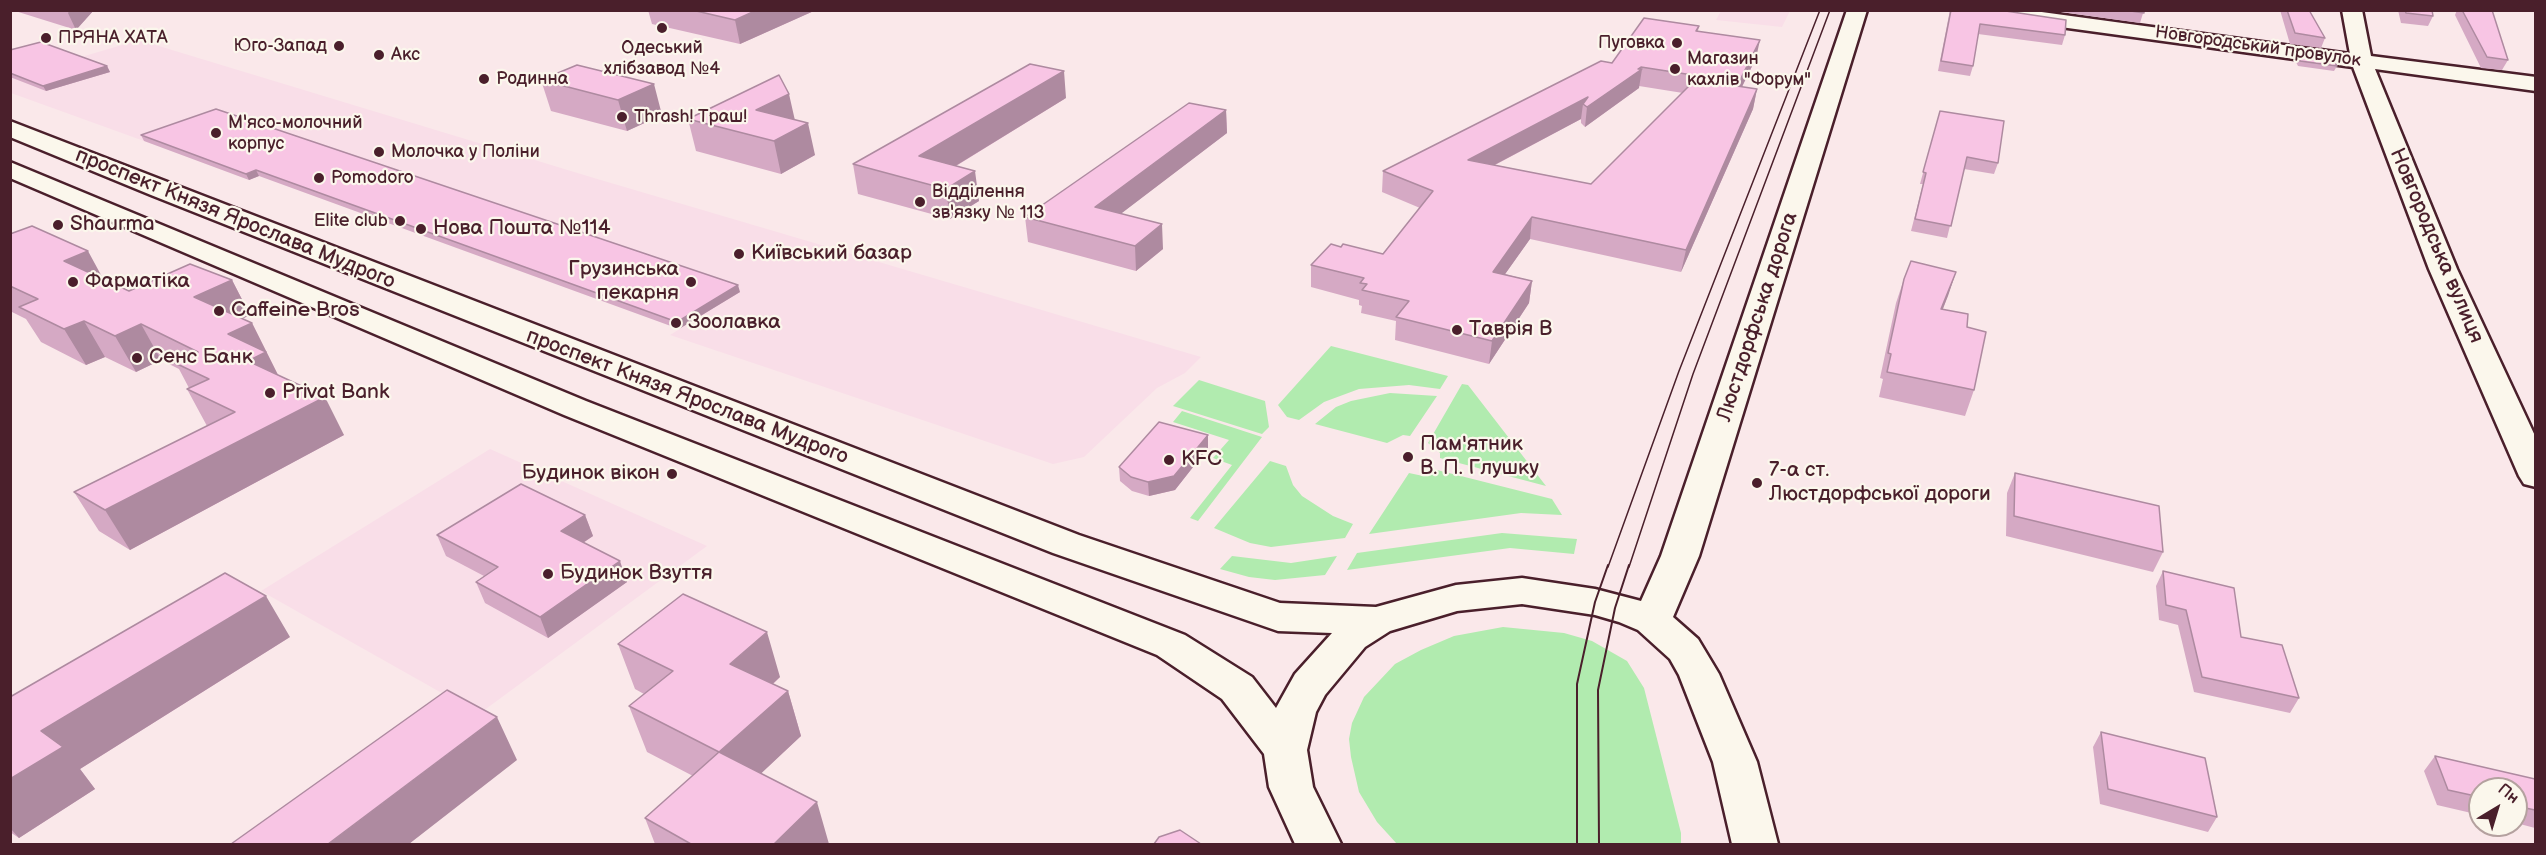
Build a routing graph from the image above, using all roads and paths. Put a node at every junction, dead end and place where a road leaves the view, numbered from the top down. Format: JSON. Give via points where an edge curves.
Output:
{"nodes":[{"id":1,"x":1857,"y":10,"type":"edge"},
{"id":2,"x":1980,"y":10,"type":"edge"},
{"id":3,"x":2352,"y":10,"type":"edge"},
{"id":4,"x":2362,"y":62,"type":"junction"},
{"id":5,"x":2535,"y":84,"type":"edge"},
{"id":6,"x":10,"y":128,"type":"edge"},
{"id":7,"x":10,"y":169,"type":"edge"},
{"id":8,"x":2535,"y":476,"type":"edge"},
{"id":9,"x":1652,"y":620,"type":"junction"},
{"id":10,"x":1376,"y":621,"type":"junction"},
{"id":11,"x":1285,"y":750,"type":"junction"},
{"id":12,"x":1318,"y":844,"type":"edge"},
{"id":13,"x":1755,"y":844,"type":"edge"}],
"edges":[{"from":1,"to":9,"type":"main road","name":"Люстдорфська дорога","via":[[1680,556]]},
{"from":2,"to":4,"type":"main road","name":"Новгородський провулок"},
{"from":3,"to":4,"type":"main road","name":"Новгородська вулиця"},
{"from":4,"to":5,"type":"main road","name":"Новгородський провулок"},
{"from":4,"to":8,"type":"main road","name":"Новгородська вулиця","via":[[2443,269]]},
{"from":6,"to":10,"type":"main road","name":"проспект Князя Ярослава Мудрого","via":[[193,204],[1066,544],[1278,617]]},
{"from":7,"to":11,"type":"main road","name":"проспект Князя Ярослава Мудрого","via":[[575,408],[1171,645],[1237,688]]},
{"from":9,"to":10,"type":"main road","via":[[1595,602],[1522,591],[1456,598]]},
{"from":9,"to":13,"type":"main road","via":[[1684,650],[1699,674],[1735,762]]},
{"from":10,"to":11,"type":"main road","via":[[1351,637],[1310,685],[1295,712]]},
{"from":11,"to":12,"type":"main road","via":[[1291,787]]}]}
